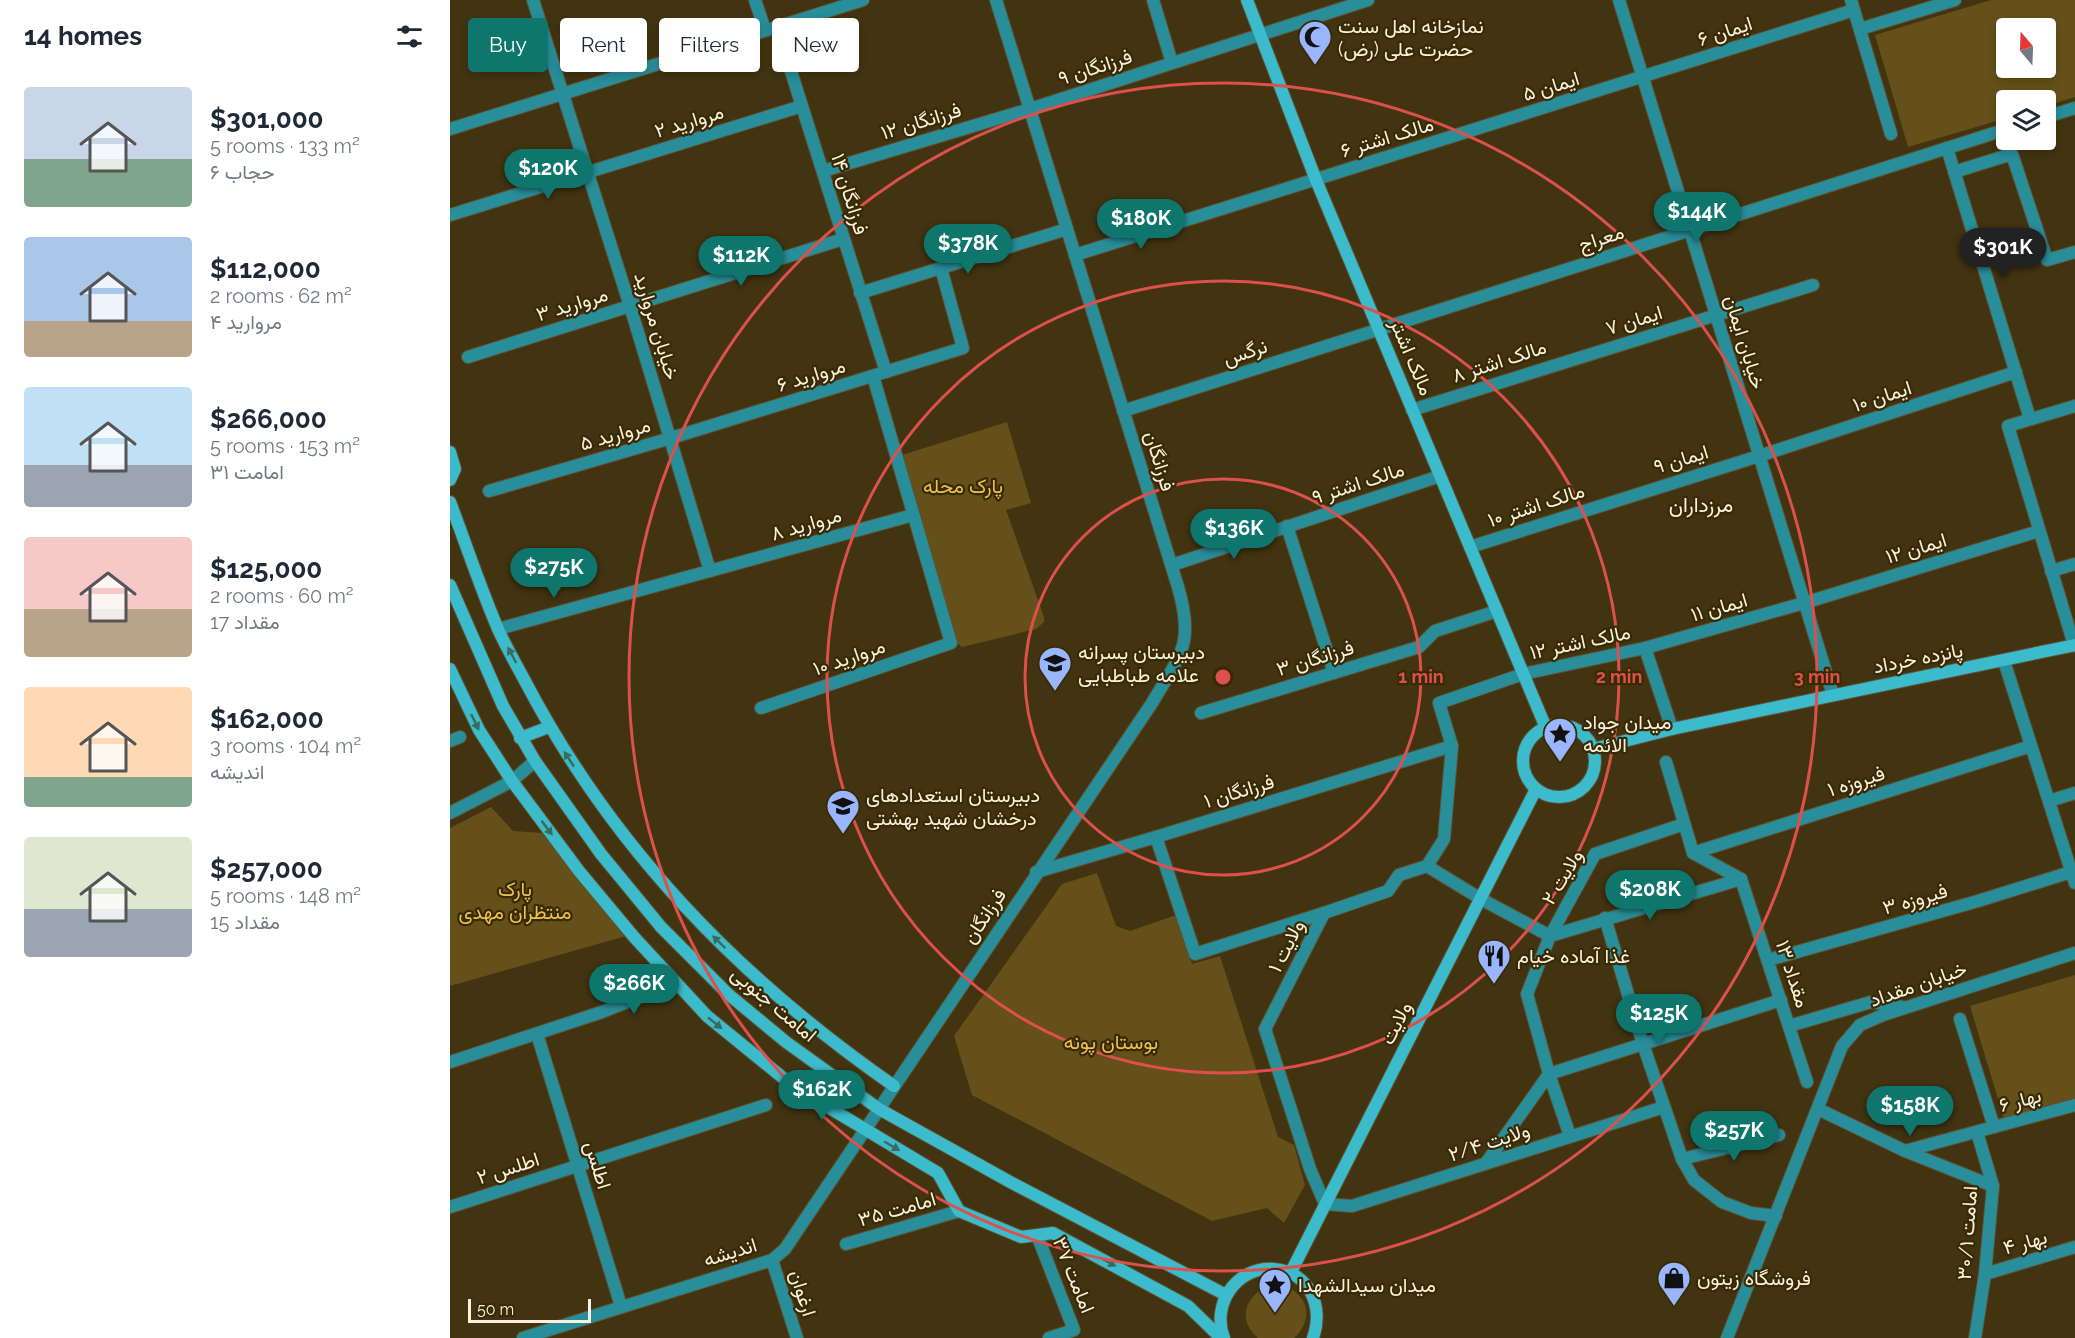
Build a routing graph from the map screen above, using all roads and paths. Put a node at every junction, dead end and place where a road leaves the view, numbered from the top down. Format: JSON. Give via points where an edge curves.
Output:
{"nodes":[{"id":1,"x":532,"y":0,"type":"edge"},
{"id":2,"x":755,"y":0,"type":"edge"},
{"id":3,"x":863,"y":0,"type":"edge"},
{"id":4,"x":996,"y":0,"type":"edge"},
{"id":5,"x":1153,"y":0,"type":"edge"},
{"id":6,"x":1247,"y":0,"type":"edge"},
{"id":7,"x":1368,"y":0,"type":"edge"},
{"id":8,"x":1619,"y":0,"type":"edge"},
{"id":9,"x":1955,"y":0,"type":"edge"},
{"id":10,"x":1852,"y":5,"type":"edge"},
{"id":11,"x":771,"y":28,"type":"junction"},
{"id":12,"x":1860,"y":29,"type":"junction"},
{"id":13,"x":1259,"y":35,"type":"junction"},
{"id":14,"x":1172,"y":63,"type":"junction"},
{"id":15,"x":1643,"y":78,"type":"junction"},
{"id":16,"x":563,"y":94,"type":"junction"},
{"id":17,"x":802,"y":106,"type":"junction"},
{"id":18,"x":2075,"y":108,"type":"edge"},
{"id":19,"x":1030,"y":109,"type":"junction"},
{"id":20,"x":2056,"y":114,"type":"edge"},
{"id":21,"x":450,"y":129,"type":"edge"},
{"id":22,"x":1470,"y":131,"type":"joint"},
{"id":23,"x":1996,"y":132,"type":"edge"},
{"id":24,"x":1891,"y":134,"type":"dead end"},
{"id":25,"x":1947,"y":148,"type":"junction"},
{"id":26,"x":823,"y":171,"type":"junction"},
{"id":27,"x":1954,"y":172,"type":"junction"},
{"id":28,"x":587,"y":173,"type":"junction"},
{"id":29,"x":1316,"y":180,"type":"junction"},
{"id":30,"x":450,"y":215,"type":"edge"},
{"id":31,"x":1067,"y":229,"type":"junction"},
{"id":32,"x":1690,"y":230,"type":"junction"},
{"id":33,"x":843,"y":239,"type":"junction"},
{"id":34,"x":2075,"y":252,"type":"edge"},
{"id":35,"x":1075,"y":255,"type":"junction"},
{"id":36,"x":941,"y":268,"type":"junction"},
{"id":37,"x":1813,"y":285,"type":"dead end"},
{"id":38,"x":860,"y":293,"type":"junction"},
{"id":39,"x":630,"y":306,"type":"junction"},
{"id":40,"x":1716,"y":315,"type":"junction"},
{"id":41,"x":1379,"y":329,"type":"junction"},
{"id":42,"x":468,"y":357,"type":"dead end"},
{"id":43,"x":1563,"y":362,"type":"joint"},
{"id":44,"x":2016,"y":372,"type":"junction"},
{"id":45,"x":880,"y":374,"type":"junction"},
{"id":46,"x":2075,"y":406,"type":"edge"},
{"id":47,"x":1412,"y":410,"type":"junction"},
{"id":48,"x":1124,"y":411,"type":"junction"},
{"id":49,"x":2030,"y":419,"type":"junction"},
{"id":50,"x":671,"y":438,"type":"junction"},
{"id":51,"x":450,"y":452,"type":"edge"},
{"id":52,"x":1759,"y":456,"type":"junction"},
{"id":53,"x":1440,"y":476,"type":"junction"},
{"id":54,"x":450,"y":480,"type":"edge"},
{"id":55,"x":489,"y":490,"type":"dead end"},
{"id":56,"x":1614,"y":500,"type":"joint"},
{"id":57,"x":450,"y":502,"type":"edge"},
{"id":58,"x":913,"y":515,"type":"junction"},
{"id":59,"x":1287,"y":526,"type":"junction"},
{"id":60,"x":2039,"y":531,"type":"junction"},
{"id":61,"x":1470,"y":547,"type":"junction"},
{"id":62,"x":2075,"y":564,"type":"edge"},
{"id":63,"x":1172,"y":565,"type":"junction"},
{"id":64,"x":710,"y":571,"type":"junction"},
{"id":65,"x":2051,"y":571,"type":"junction"},
{"id":66,"x":450,"y":585,"type":"edge"},
{"id":67,"x":1804,"y":603,"type":"junction"},
{"id":68,"x":1497,"y":611,"type":"junction"},
{"id":69,"x":498,"y":629,"type":"junction"},
{"id":70,"x":951,"y":643,"type":"joint"},
{"id":71,"x":2074,"y":645,"type":"edge"},
{"id":72,"x":1645,"y":648,"type":"junction"},
{"id":73,"x":2004,"y":661,"type":"junction"},
{"id":74,"x":450,"y":669,"type":"edge"},
{"id":75,"x":1334,"y":673,"type":"junction"},
{"id":76,"x":1523,"y":674,"type":"junction"},
{"id":77,"x":1833,"y":695,"type":"junction"},
{"id":78,"x":761,"y":708,"type":"dead end"},
{"id":79,"x":1201,"y":713,"type":"dead end"},
{"id":80,"x":549,"y":727,"type":"junction"},
{"id":81,"x":1546,"y":728,"type":"junction"},
{"id":82,"x":1672,"y":729,"type":"junction"},
{"id":83,"x":520,"y":738,"type":"junction"},
{"id":84,"x":1452,"y":746,"type":"junction"},
{"id":85,"x":2031,"y":746,"type":"junction"},
{"id":86,"x":1593,"y":748,"type":"junction"},
{"id":87,"x":535,"y":761,"type":"junction"},
{"id":88,"x":1666,"y":762,"type":"dead end"},
{"id":89,"x":512,"y":781,"type":"junction"},
{"id":90,"x":1536,"y":789,"type":"junction"},
{"id":91,"x":2075,"y":792,"type":"edge"},
{"id":92,"x":2049,"y":801,"type":"junction"},
{"id":93,"x":450,"y":813,"type":"edge"},
{"id":94,"x":1684,"y":824,"type":"junction"},
{"id":95,"x":1156,"y":837,"type":"junction"},
{"id":96,"x":1693,"y":853,"type":"junction"},
{"id":97,"x":1427,"y":866,"type":"junction"},
{"id":98,"x":1036,"y":872,"type":"junction"},
{"id":99,"x":2073,"y":878,"type":"edge"},
{"id":100,"x":1741,"y":879,"type":"junction"},
{"id":101,"x":1481,"y":898,"type":"junction"},
{"id":102,"x":1324,"y":913,"type":"junction"},
{"id":103,"x":1605,"y":918,"type":"junction"},
{"id":104,"x":1550,"y":936,"type":"junction"},
{"id":105,"x":2075,"y":953,"type":"edge"},
{"id":106,"x":1768,"y":960,"type":"junction"},
{"id":107,"x":655,"y":991,"type":"dead end"},
{"id":108,"x":1781,"y":1000,"type":"junction"},
{"id":109,"x":1903,"y":1007,"type":"junction"},
{"id":110,"x":1960,"y":1019,"type":"dead end"},
{"id":111,"x":1789,"y":1026,"type":"junction"},
{"id":112,"x":537,"y":1034,"type":"junction"},
{"id":113,"x":1643,"y":1044,"type":"junction"},
{"id":114,"x":450,"y":1062,"type":"edge"},
{"id":115,"x":1549,"y":1074,"type":"junction"},
{"id":116,"x":1807,"y":1082,"type":"dead end"},
{"id":117,"x":894,"y":1086,"type":"junction"},
{"id":118,"x":766,"y":1105,"type":"dead end"},
{"id":119,"x":2075,"y":1106,"type":"edge"},
{"id":120,"x":1664,"y":1107,"type":"junction"},
{"id":121,"x":879,"y":1109,"type":"junction"},
{"id":122,"x":1818,"y":1109,"type":"junction"},
{"id":123,"x":1994,"y":1127,"type":"junction"},
{"id":124,"x":864,"y":1130,"type":"junction"},
{"id":125,"x":1977,"y":1132,"type":"junction"},
{"id":126,"x":1779,"y":1135,"type":"dead end"},
{"id":127,"x":1570,"y":1136,"type":"junction"},
{"id":128,"x":1905,"y":1151,"type":"junction"},
{"id":129,"x":1682,"y":1160,"type":"junction"},
{"id":130,"x":1486,"y":1163,"type":"junction"},
{"id":131,"x":578,"y":1166,"type":"junction"},
{"id":132,"x":1993,"y":1186,"type":"junction"},
{"id":133,"x":1324,"y":1204,"type":"junction"},
{"id":134,"x":450,"y":1207,"type":"edge"},
{"id":135,"x":960,"y":1210,"type":"junction"},
{"id":136,"x":1776,"y":1216,"type":"junction"},
{"id":137,"x":1037,"y":1235,"type":"junction"},
{"id":138,"x":846,"y":1244,"type":"dead end"},
{"id":139,"x":2075,"y":1247,"type":"edge"},
{"id":140,"x":772,"y":1260,"type":"junction"},
{"id":141,"x":1290,"y":1274,"type":"junction"},
{"id":142,"x":1985,"y":1274,"type":"junction"},
{"id":143,"x":1226,"y":1295,"type":"junction"},
{"id":144,"x":621,"y":1306,"type":"junction"},
{"id":145,"x":524,"y":1338,"type":"edge"},
{"id":146,"x":797,"y":1338,"type":"edge"},
{"id":147,"x":1049,"y":1338,"type":"edge"},
{"id":148,"x":1223,"y":1338,"type":"edge"},
{"id":149,"x":1313,"y":1338,"type":"edge"},
{"id":150,"x":1727,"y":1338,"type":"edge"},
{"id":151,"x":1975,"y":1338,"type":"edge"}],
"edges":[{"from":1,"to":16,"type":"street","name":"خیابان مروارید"},
{"from":2,"to":11,"type":"street","name":"فرزانگان ۱۴"},
{"from":3,"to":11,"type":"street"},
{"from":4,"to":19,"type":"street","name":"فرزانگان"},
{"from":5,"to":14,"type":"street"},
{"from":6,"to":13,"type":"street","name":"مالک اشتر"},
{"from":7,"to":13,"type":"street","name":"فرزانگان ۹"},
{"from":8,"to":15,"type":"street","name":"خیابان ایمان"},
{"from":9,"to":12,"type":"street"},
{"from":10,"to":12,"type":"street"},
{"from":10,"to":15,"type":"street","name":"ایمان ۶"},
{"from":11,"to":16,"type":"street"},
{"from":11,"to":17,"type":"street","name":"فرزانگان ۱۴"},
{"from":12,"to":24,"type":"street"},
{"from":13,"to":14,"type":"street","name":"فرزانگان ۹"},
{"from":13,"to":29,"type":"street","name":"مالک اشتر"},
{"from":14,"to":19,"type":"street","name":"فرزانگان ۹"},
{"from":15,"to":22,"type":"street","name":"ایمان ۵"},
{"from":15,"to":32,"type":"street","name":"خیابان ایمان"},
{"from":16,"to":21,"type":"street"},
{"from":16,"to":28,"type":"street","name":"خیابان مروارید"},
{"from":17,"to":26,"type":"street","name":"فرزانگان ۱۴"},
{"from":17,"to":28,"type":"street","name":"مروارید ۲"},
{"from":18,"to":20,"type":"street"},
{"from":19,"to":26,"type":"street","name":"فرزانگان ۱۲"},
{"from":19,"to":31,"type":"street","name":"فرزانگان"},
{"from":22,"to":29,"type":"street","name":"مالک اشتر ۶"},
{"from":23,"to":25,"type":"street","name":"معراج"},
{"from":25,"to":27,"type":"street"},
{"from":25,"to":32,"type":"street","name":"معراج"},
{"from":26,"to":33,"type":"street","name":"فرزانگان ۱۴"},
{"from":27,"to":34,"type":"street","via":[[2012,154],[2047,260]]},
{"from":27,"to":44,"type":"street"},
{"from":28,"to":30,"type":"street","name":"مروارید ۲"},
{"from":28,"to":39,"type":"street","name":"خیابان مروارید"},
{"from":29,"to":35,"type":"street","name":"مالک اشتر ۶"},
{"from":29,"to":41,"type":"street","name":"مالک اشتر"},
{"from":31,"to":35,"type":"street","name":"فرزانگان"},
{"from":31,"to":36,"type":"street"},
{"from":32,"to":40,"type":"street","name":"خیابان ایمان"},
{"from":32,"to":41,"type":"street","name":"معراج"},
{"from":33,"to":38,"type":"street","name":"فرزانگان ۱۴"},
{"from":33,"to":39,"type":"street","name":"مروارید ۳"},
{"from":35,"to":48,"type":"street","name":"فرزانگان"},
{"from":36,"to":38,"type":"street"},
{"from":36,"to":45,"type":"street","name":"مروارید ۶","via":[[963,348]]},
{"from":37,"to":40,"type":"street","name":"ایمان ۷"},
{"from":38,"to":45,"type":"street","name":"فرزانگان ۱۴"},
{"from":39,"to":42,"type":"street","name":"مروارید ۳"},
{"from":39,"to":50,"type":"street","name":"خیابان مروارید"},
{"from":40,"to":43,"type":"street","name":"ایمان ۷"},
{"from":40,"to":52,"type":"street","name":"خیابان ایمان"},
{"from":41,"to":47,"type":"street","name":"مالک اشتر"},
{"from":41,"to":48,"type":"street","name":"نرگس"},
{"from":43,"to":47,"type":"street","name":"مالک اشتر ۸"},
{"from":44,"to":49,"type":"street"},
{"from":44,"to":52,"type":"street","name":"ایمان ۱۰"},
{"from":45,"to":50,"type":"street","name":"مروارید ۶"},
{"from":45,"to":58,"type":"street","name":"فرزانگان ۱۴"},
{"from":46,"to":49,"type":"street"},
{"from":47,"to":53,"type":"street","name":"مالک اشتر"},
{"from":48,"to":63,"type":"street","name":"فرزانگان"},
{"from":49,"to":60,"type":"street","via":[[2008,426]]},
{"from":50,"to":55,"type":"street","name":"مروارید ۵"},
{"from":50,"to":64,"type":"street","name":"خیابان مروارید"},
{"from":51,"to":54,"type":"street","via":[[455,469]]},
{"from":52,"to":56,"type":"street","name":"ایمان ۹"},
{"from":52,"to":67,"type":"street","name":"خیابان ایمان"},
{"from":53,"to":59,"type":"street","name":"مالک اشتر ۹"},
{"from":53,"to":61,"type":"street","name":"مالک اشتر"},
{"from":56,"to":61,"type":"street","name":"مالک اشتر ۱۰"},
{"from":57,"to":69,"type":"street"},
{"from":58,"to":64,"type":"street","name":"مروارید ۸"},
{"from":58,"to":70,"type":"street","name":"فرزانگان ۱۴"},
{"from":59,"to":63,"type":"street","name":"مالک اشتر ۹"},
{"from":59,"to":75,"type":"street"},
{"from":60,"to":65,"type":"street"},
{"from":60,"to":67,"type":"street","name":"ایمان ۱۲"},
{"from":61,"to":68,"type":"street","name":"مالک اشتر"},
{"from":62,"to":65,"type":"street"},
{"from":63,"to":98,"type":"street","name":"فرزانگان","via":[[1186,625],[1185,642],[1178,658]]},
{"from":64,"to":69,"type":"street","name":"مروارید ۸"},
{"from":65,"to":71,"type":"street"},
{"from":66,"to":83,"type":"street","name":"امامت جنوبی"},
{"from":67,"to":72,"type":"street","name":"ایمان ۱۱"},
{"from":67,"to":77,"type":"street","name":"خیابان ایمان"},
{"from":68,"to":75,"type":"street","name":"فرزانگان ۳","via":[[1435,631],[1419,647]]},
{"from":68,"to":76,"type":"street","name":"مالک اشتر"},
{"from":80,"to":69,"type":"street","one_way":true},
{"from":70,"to":78,"type":"street","name":"مروارید ۱۰"},
{"from":71,"to":73,"type":"street","name":"پانزده خرداد"},
{"from":72,"to":76,"type":"street","name":"مالک اشتر ۱۲"},
{"from":72,"to":82,"type":"street"},
{"from":73,"to":77,"type":"street","name":"پانزده خرداد"},
{"from":73,"to":85,"type":"street"},
{"from":74,"to":89,"type":"street","one_way":true,"via":[[479,730]]},
{"from":75,"to":79,"type":"street","name":"فرزانگان ۳"},
{"from":76,"to":81,"type":"street","name":"مالک اشتر"},
{"from":76,"to":84,"type":"street","name":"مالک اشتر ۱۲","via":[[1439,703]]},
{"from":77,"to":82,"type":"street","name":"پانزده خرداد"},
{"from":80,"to":83,"type":"street"},
{"from":117,"to":80,"type":"street","one_way":true,"via":[[840,1048],[695,920],[624,837]]},
{"from":81,"to":86,"type":"street","via":[[1565,725],[1577,730]]},
{"from":81,"to":90,"type":"street","via":[[1533,736],[1523,753],[1525,773]]},
{"from":82,"to":86,"type":"street","name":"پانزده خرداد"},
{"from":83,"to":87,"type":"street","name":"امامت جنوبی"},
{"from":84,"to":95,"type":"street","name":"فرزانگان ۱"},
{"from":84,"to":97,"type":"street","via":[[1444,839]]},
{"from":85,"to":92,"type":"street"},
{"from":85,"to":96,"type":"street","name":"فیروزه ۱"},
{"from":86,"to":90,"type":"street","via":[[1593,771],[1580,790],[1558,797]]},
{"from":87,"to":89,"type":"street"},
{"from":87,"to":121,"type":"street","name":"امامت جنوبی","via":[[601,854],[673,939],[786,1042]]},
{"from":88,"to":94,"type":"street"},
{"from":89,"to":93,"type":"street"},
{"from":89,"to":124,"type":"street","one_way":true,"via":[[579,871],[707,1016],[793,1086]]},
{"from":90,"to":101,"type":"street","name":"ولایت"},
{"from":91,"to":92,"type":"street"},
{"from":92,"to":99,"type":"street"},
{"from":94,"to":96,"type":"street"},
{"from":94,"to":104,"type":"street","name":"ولایت ۲","via":[[1595,854]]},
{"from":95,"to":98,"type":"street","name":"فرزانگان ۱"},
{"from":95,"to":102,"type":"street","name":"ولایت ۱","via":[[1195,954]]},
{"from":96,"to":100,"type":"street"},
{"from":97,"to":101,"type":"street"},
{"from":97,"to":102,"type":"street","via":[[1399,875],[1388,891]]},
{"from":98,"to":117,"type":"street","name":"فرزانگان"},
{"from":99,"to":106,"type":"street","name":"فیروزه ۳"},
{"from":100,"to":103,"type":"street"},
{"from":100,"to":106,"type":"street","name":"مقداد ۱۳"},
{"from":101,"to":104,"type":"street"},
{"from":101,"to":133,"type":"street","name":"ولایت"},
{"from":102,"to":133,"type":"street","name":"ولایت ۱","via":[[1265,1029]]},
{"from":103,"to":104,"type":"street"},
{"from":103,"to":113,"type":"street"},
{"from":104,"to":115,"type":"street","name":"ولایت ۲","via":[[1527,994]]},
{"from":105,"to":109,"type":"street","name":"خیابان مقداد"},
{"from":106,"to":108,"type":"street","name":"مقداد ۱۳"},
{"from":107,"to":112,"type":"street"},
{"from":108,"to":111,"type":"street","name":"مقداد ۱۳"},
{"from":108,"to":113,"type":"street"},
{"from":109,"to":111,"type":"street","via":[[1871,1002]]},
{"from":109,"to":122,"type":"street","name":"خیابان مقداد","via":[[1860,1025],[1842,1046]]},
{"from":110,"to":123,"type":"street"},
{"from":111,"to":116,"type":"street","name":"مقداد ۱۳"},
{"from":112,"to":114,"type":"street"},
{"from":112,"to":131,"type":"street","name":"اطلس"},
{"from":113,"to":115,"type":"street"},
{"from":113,"to":120,"type":"street"},
{"from":115,"to":127,"type":"street","name":"ولایت ۲"},
{"from":115,"to":130,"type":"street"},
{"from":117,"to":121,"type":"street","name":"فرزانگان"},
{"from":118,"to":131,"type":"street","name":"اطلس ۲"},
{"from":119,"to":123,"type":"street","name":"بهار ۶"},
{"from":120,"to":127,"type":"street","name":"ولایت ۲/۴"},
{"from":120,"to":129,"type":"street"},
{"from":121,"to":124,"type":"street","name":"اندیشه"},
{"from":121,"to":143,"type":"street","name":"امامت جنوبی"},
{"from":122,"to":128,"type":"street"},
{"from":122,"to":136,"type":"street","name":"خیابان مقداد"},
{"from":123,"to":125,"type":"street","name":"بهار ۶"},
{"from":124,"to":135,"type":"street","one_way":true,"via":[[939,1173]]},
{"from":124,"to":140,"type":"street","name":"اندیشه","via":[[785,1249]]},
{"from":125,"to":128,"type":"street","name":"بهار ۶"},
{"from":125,"to":132,"type":"street","name":"امامت ۳۰/۱"},
{"from":126,"to":129,"type":"street"},
{"from":127,"to":130,"type":"street","name":"ولایت ۲/۴"},
{"from":128,"to":132,"type":"street"},
{"from":129,"to":136,"type":"street","via":[[1694,1180],[1722,1202],[1751,1213]]},
{"from":130,"to":133,"type":"street","name":"ولایت ۲/۴","via":[[1353,1206]]},
{"from":131,"to":134,"type":"street","name":"اطلس ۲"},
{"from":131,"to":144,"type":"street","name":"اطلس"},
{"from":132,"to":142,"type":"street","name":"امامت ۳۰/۱"},
{"from":133,"to":141,"type":"street","name":"ولایت"},
{"from":135,"to":137,"type":"street","via":[[1022,1237]]},
{"from":135,"to":138,"type":"street","name":"امامت ۳۵"},
{"from":136,"to":150,"type":"street","name":"خیابان مقداد"},
{"from":137,"to":147,"type":"street","name":"امامت ۳۷","via":[[1074,1330]]},
{"from":137,"to":148,"type":"street","one_way":true,"via":[[1053,1233],[1188,1306]]},
{"from":139,"to":142,"type":"street","name":"بهار ۴"},
{"from":140,"to":144,"type":"street","name":"اندیشه"},
{"from":140,"to":146,"type":"street","name":"ارغوان"},
{"from":141,"to":143,"type":"street","via":[[1274,1269],[1257,1270],[1242,1277]]},
{"from":141,"to":149,"type":"street","via":[[1303,1282],[1318,1310]]},
{"from":142,"to":151,"type":"street","name":"امامت ۳۰/۱"},
{"from":143,"to":148,"type":"street","via":[[1220,1316]]},
{"from":144,"to":145,"type":"street","name":"اندیشه"}]}
